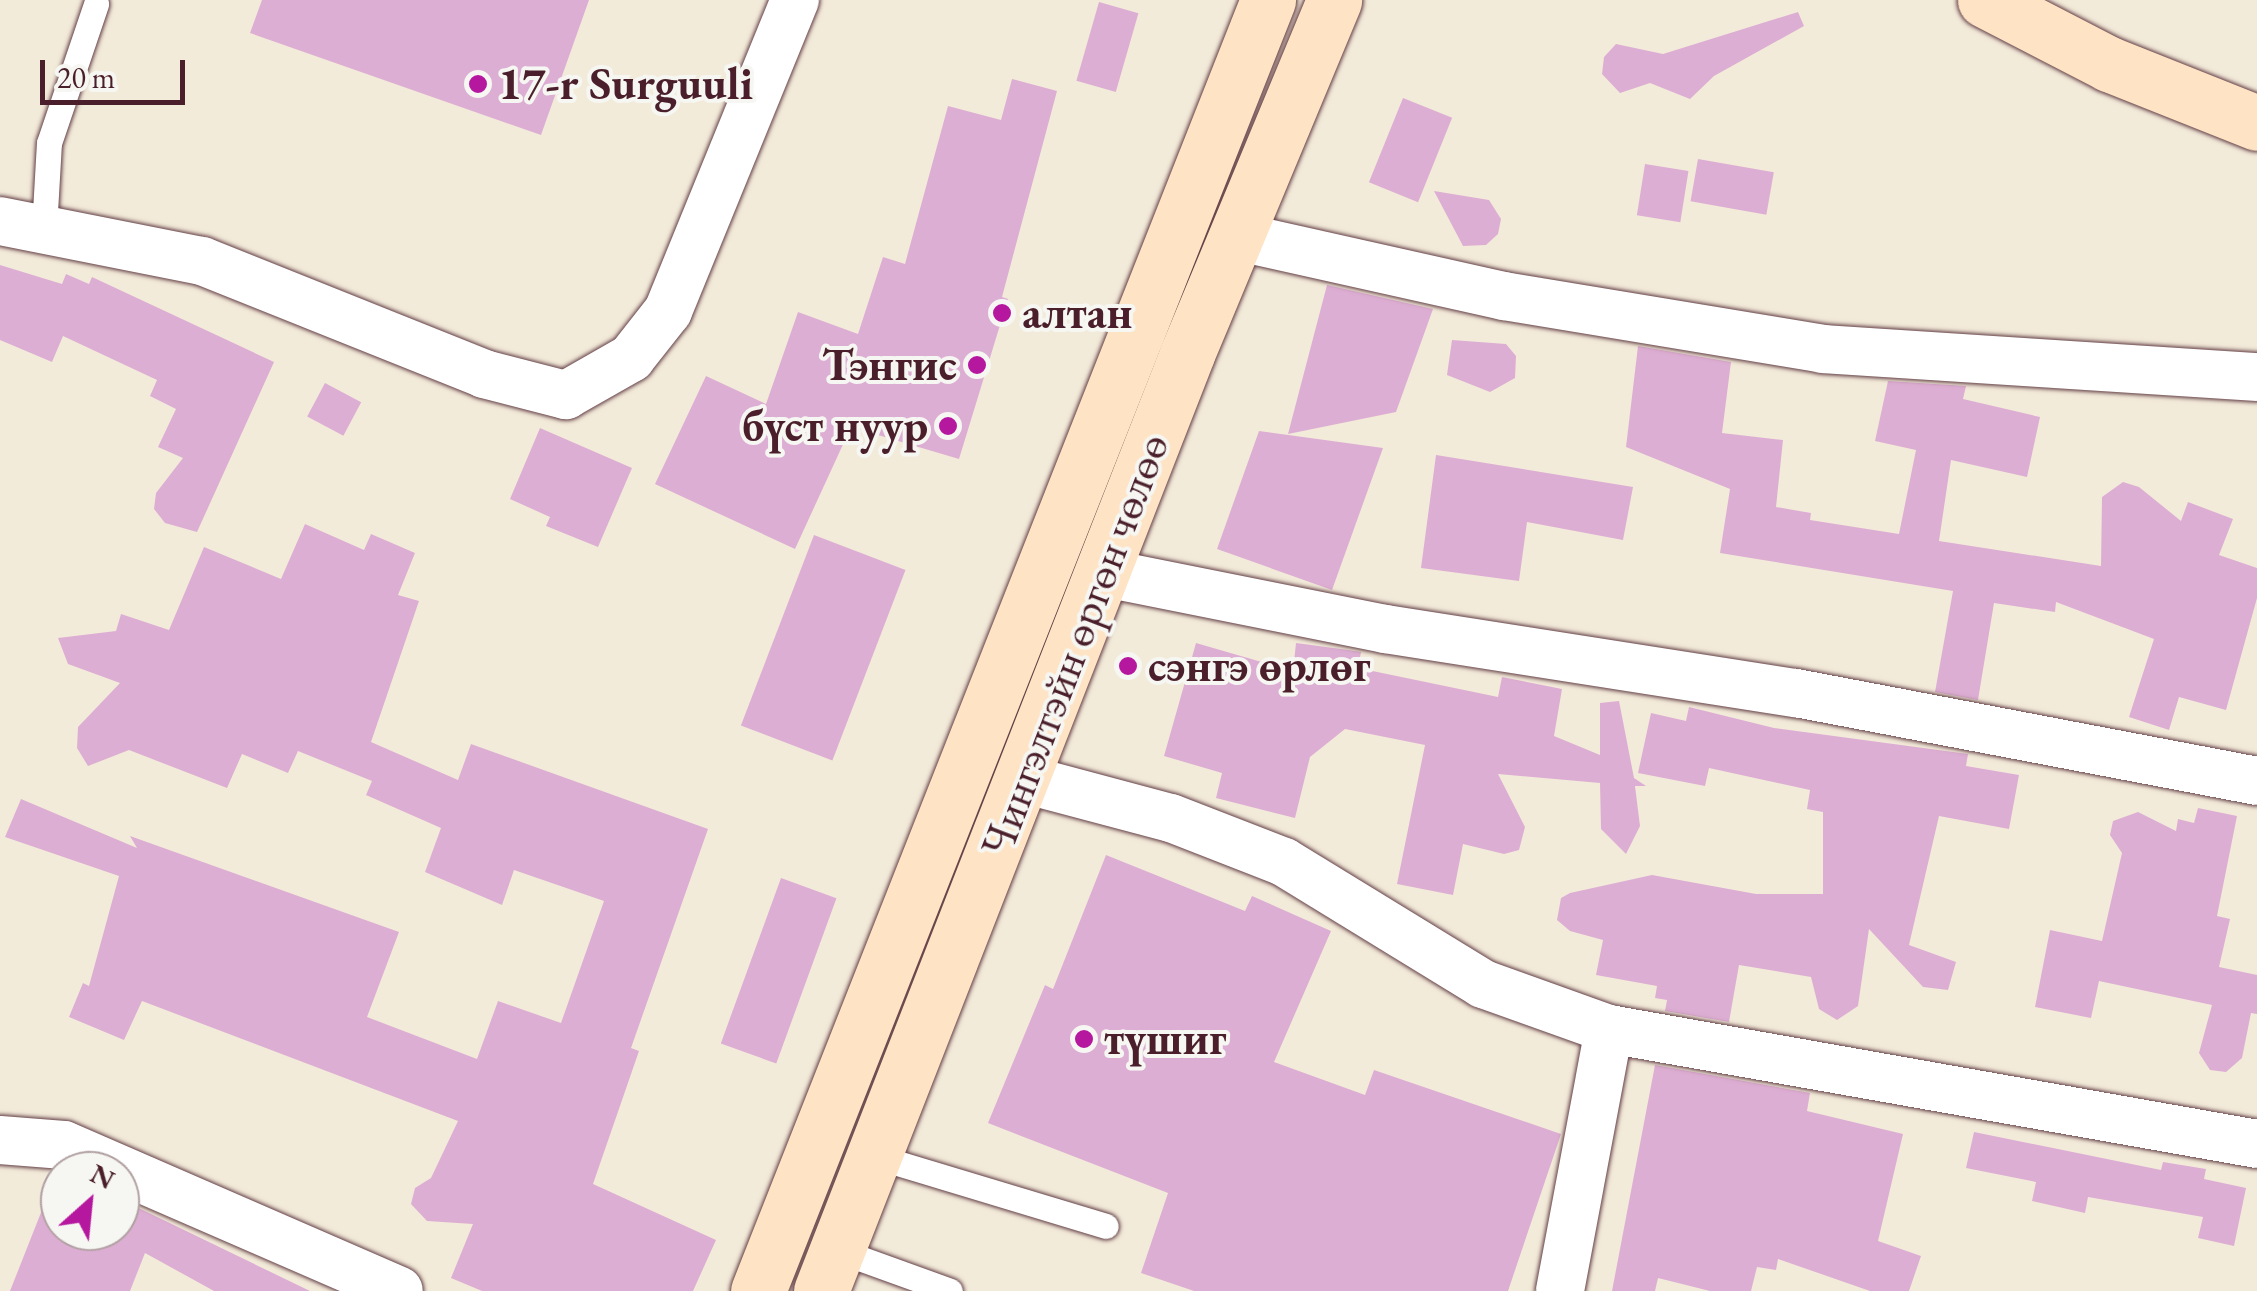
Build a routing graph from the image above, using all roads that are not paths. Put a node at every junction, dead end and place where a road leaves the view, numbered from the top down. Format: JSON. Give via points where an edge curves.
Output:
{"nodes":[{"id":1,"x":795,"y":0,"type":"edge"},
{"id":2,"x":1268,"y":0,"type":"edge"},
{"id":3,"x":1334,"y":0,"type":"edge"},
{"id":4,"x":1985,"y":0,"type":"edge"},
{"id":5,"x":96,"y":4,"type":"dead end"},
{"id":6,"x":2257,"y":123,"type":"edge"},
{"id":7,"x":22,"y":225,"type":"edge"},
{"id":8,"x":1235,"y":236,"type":"junction"},
{"id":9,"x":2257,"y":378,"type":"edge"},
{"id":10,"x":1105,"y":573,"type":"junction"},
{"id":11,"x":1024,"y":779,"type":"junction"},
{"id":12,"x":2257,"y":781,"type":"edge"},
{"id":13,"x":1610,"y":1029,"type":"junction"},
{"id":14,"x":0,"y":1140,"type":"edge"},
{"id":15,"x":2257,"y":1144,"type":"edge"},
{"id":16,"x":874,"y":1156,"type":"junction"},
{"id":17,"x":1106,"y":1226,"type":"dead end"},
{"id":18,"x":829,"y":1270,"type":"edge"},
{"id":19,"x":399,"y":1291,"type":"edge"},
{"id":20,"x":758,"y":1291,"type":"edge"},
{"id":21,"x":950,"y":1291,"type":"edge"},
{"id":22,"x":1560,"y":1291,"type":"edge"}],
"edges":[{"from":1,"to":7,"type":"street","via":[[668,311],[630,358],[566,396],[484,374],[202,262]]},
{"from":2,"to":20,"type":"main road","name":"Чингэлтэйн өргөн чөлөө"},
{"from":3,"to":8,"type":"main road","name":"Чингэлтэйн өргөн чөлөө"},
{"from":4,"to":6,"type":"main road","via":[[2108,64]]},
{"from":5,"to":7,"type":"lane"},
{"from":8,"to":9,"type":"street","via":[[1504,296],[1824,350]]},
{"from":8,"to":10,"type":"main road","name":"Чингэлтэйн өргөн чөлөө"},
{"from":10,"to":11,"type":"main road","name":"Чингэлтэйн өргөн чөлөө"},
{"from":10,"to":12,"type":"street","via":[[1385,630],[1796,693]]},
{"from":11,"to":13,"type":"street","via":[[1155,813],[1284,862],[1483,984]]},
{"from":11,"to":16,"type":"main road","name":"Чингэлтэйн өргөн чөлөө"},
{"from":13,"to":15,"type":"street"},
{"from":13,"to":22,"type":"street"},
{"from":14,"to":19,"type":"street","via":[[64,1145]]},
{"from":16,"to":17,"type":"lane"},
{"from":16,"to":18,"type":"main road","name":"Чингэлтэйн өргөн чөлөө"},
{"from":18,"to":21,"type":"lane"}]}
